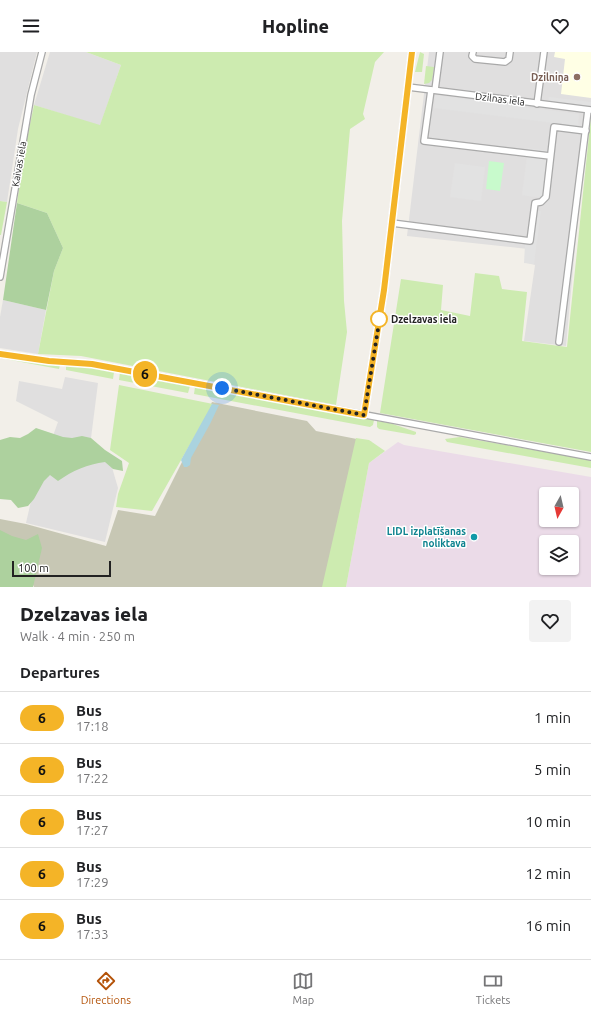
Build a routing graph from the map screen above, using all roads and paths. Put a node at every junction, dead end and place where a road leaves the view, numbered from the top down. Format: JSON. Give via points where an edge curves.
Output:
{"nodes":[{"id":1,"x":42,"y":52,"type":"edge"},
{"id":2,"x":412,"y":52,"type":"edge"},
{"id":3,"x":440,"y":52,"type":"edge"},
{"id":4,"x":473,"y":52,"type":"edge"},
{"id":5,"x":510,"y":52,"type":"edge"},
{"id":6,"x":544,"y":52,"type":"edge"},
{"id":7,"x":408,"y":87,"type":"junction"},
{"id":8,"x":433,"y":90,"type":"junction"},
{"id":9,"x":537,"y":104,"type":"junction"},
{"id":10,"x":590,"y":110,"type":"edge"},
{"id":11,"x":586,"y":131,"type":"junction"},
{"id":12,"x":550,"y":156,"type":"junction"},
{"id":13,"x":392,"y":223,"type":"junction"},
{"id":14,"x":0,"y":277,"type":"edge"},
{"id":15,"x":559,"y":342,"type":"dead end"},
{"id":16,"x":0,"y":354,"type":"edge"},
{"id":17,"x":364,"y":415,"type":"junction"},
{"id":18,"x":591,"y":456,"type":"edge"}],
"edges":[{"from":1,"to":14,"type":"street","name":"Kaivas iela","via":[[31,95]]},
{"from":2,"to":7,"type":"street"},
{"from":3,"to":8,"type":"street"},
{"from":4,"to":5,"type":"street","via":[[472,56],[475,59],[505,62],[509,59]]},
{"from":6,"to":9,"type":"street"},
{"from":7,"to":8,"type":"street","name":"Dzilnas iela"},
{"from":7,"to":13,"type":"street"},
{"from":8,"to":9,"type":"street","name":"Dzilnas iela"},
{"from":8,"to":12,"type":"street","via":[[424,141]]},
{"from":9,"to":10,"type":"street","name":"Dzilnas iela"},
{"from":10,"to":11,"type":"street"},
{"from":11,"to":12,"type":"street","via":[[554,127]]},
{"from":11,"to":15,"type":"street"},
{"from":12,"to":13,"type":"street","via":[[546,197],[535,203],[530,241]]},
{"from":13,"to":17,"type":"street"},
{"from":16,"to":17,"type":"street","via":[[92,364]]},
{"from":17,"to":18,"type":"street"}]}
